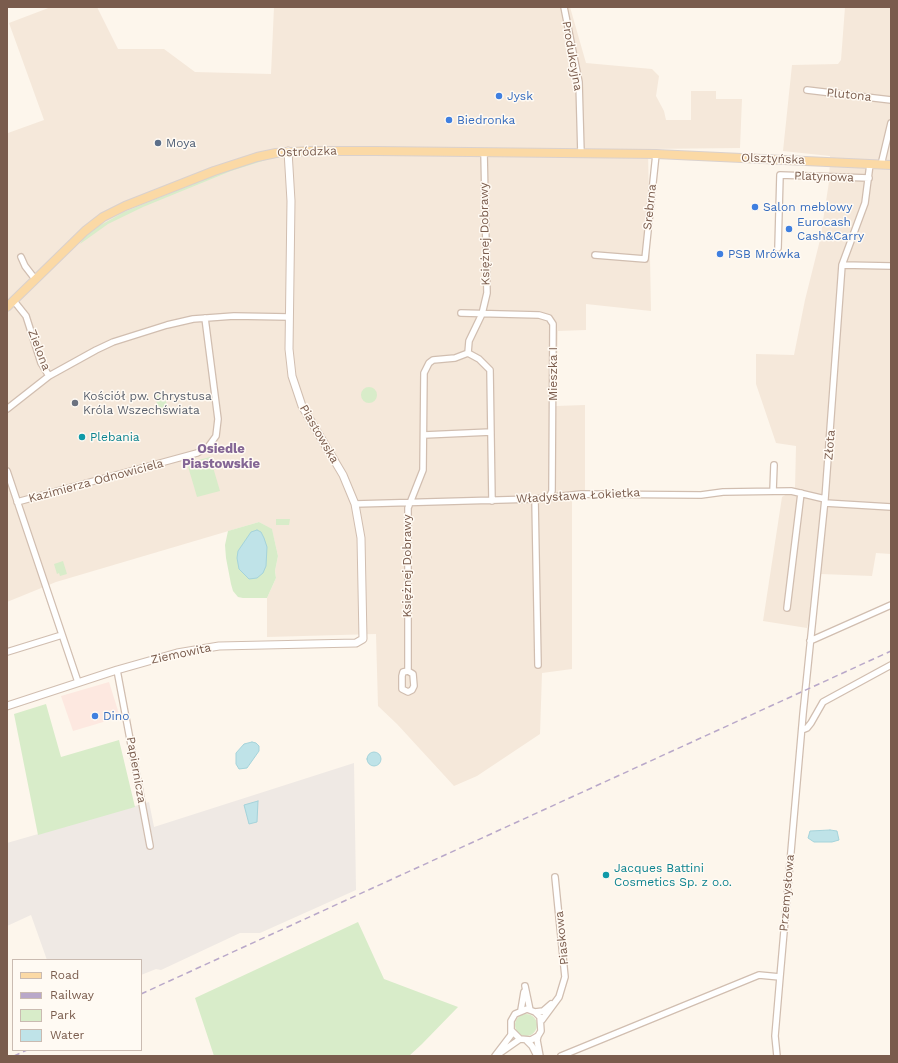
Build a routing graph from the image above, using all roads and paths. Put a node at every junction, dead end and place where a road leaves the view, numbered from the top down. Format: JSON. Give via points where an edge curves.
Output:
{"nodes":[{"id":1,"x":564,"y":7,"type":"edge"},
{"id":2,"x":807,"y":90,"type":"dead end"},
{"id":3,"x":891,"y":100,"type":"edge"},
{"id":4,"x":891,"y":123,"type":"edge"},
{"id":5,"x":288,"y":151,"type":"junction"},
{"id":6,"x":484,"y":152,"type":"junction"},
{"id":7,"x":581,"y":154,"type":"junction"},
{"id":8,"x":656,"y":154,"type":"junction"},
{"id":9,"x":870,"y":164,"type":"junction"},
{"id":10,"x":881,"y":165,"type":"junction"},
{"id":11,"x":891,"y":165,"type":"edge"},
{"id":12,"x":870,"y":178,"type":"junction"},
{"id":13,"x":778,"y":248,"type":"dead end"},
{"id":14,"x":595,"y":255,"type":"dead end"},
{"id":15,"x":21,"y":257,"type":"dead end"},
{"id":16,"x":842,"y":265,"type":"junction"},
{"id":17,"x":891,"y":266,"type":"edge"},
{"id":18,"x":35,"y":279,"type":"junction"},
{"id":19,"x":14,"y":300,"type":"junction"},
{"id":20,"x":7,"y":307,"type":"edge"},
{"id":21,"x":461,"y":313,"type":"dead end"},
{"id":22,"x":482,"y":314,"type":"junction"},
{"id":23,"x":289,"y":317,"type":"junction"},
{"id":24,"x":205,"y":318,"type":"junction"},
{"id":25,"x":468,"y":353,"type":"junction"},
{"id":26,"x":49,"y":376,"type":"junction"},
{"id":27,"x":7,"y":409,"type":"edge"},
{"id":28,"x":491,"y":432,"type":"junction"},
{"id":29,"x":424,"y":435,"type":"junction"},
{"id":30,"x":774,"y":465,"type":"dead end"},
{"id":31,"x":7,"y":471,"type":"edge"},
{"id":32,"x":773,"y":491,"type":"junction"},
{"id":33,"x":800,"y":492,"type":"junction"},
{"id":34,"x":549,"y":498,"type":"junction"},
{"id":35,"x":535,"y":499,"type":"junction"},
{"id":36,"x":492,"y":501,"type":"junction"},
{"id":37,"x":825,"y":501,"type":"junction"},
{"id":38,"x":17,"y":502,"type":"junction"},
{"id":39,"x":409,"y":503,"type":"junction"},
{"id":40,"x":355,"y":504,"type":"junction"},
{"id":41,"x":891,"y":507,"type":"edge"},
{"id":42,"x":891,"y":606,"type":"edge"},
{"id":43,"x":787,"y":608,"type":"dead end"},
{"id":44,"x":62,"y":635,"type":"junction"},
{"id":45,"x":361,"y":641,"type":"joint"},
{"id":46,"x":810,"y":642,"type":"junction"},
{"id":47,"x":7,"y":652,"type":"edge"},
{"id":48,"x":538,"y":665,"type":"dead end"},
{"id":49,"x":891,"y":665,"type":"edge"},
{"id":50,"x":117,"y":670,"type":"junction"},
{"id":51,"x":408,"y":671,"type":"dead end"},
{"id":52,"x":78,"y":682,"type":"junction"},
{"id":53,"x":7,"y":706,"type":"edge"},
{"id":54,"x":802,"y":730,"type":"junction"},
{"id":55,"x":150,"y":846,"type":"dead end"},
{"id":56,"x":555,"y":877,"type":"dead end"},
{"id":57,"x":780,"y":977,"type":"junction"},
{"id":58,"x":559,"y":998,"type":"junction"},
{"id":59,"x":521,"y":1010,"type":"junction"},
{"id":60,"x":533,"y":1011,"type":"junction"},
{"id":61,"x":542,"y":1020,"type":"junction"},
{"id":62,"x":512,"y":1031,"type":"junction"},
{"id":63,"x":538,"y":1036,"type":"junction"},
{"id":64,"x":520,"y":1039,"type":"junction"},
{"id":65,"x":527,"y":1041,"type":"junction"},
{"id":66,"x":496,"y":1056,"type":"edge"},
{"id":67,"x":537,"y":1056,"type":"edge"},
{"id":68,"x":540,"y":1056,"type":"edge"},
{"id":69,"x":561,"y":1056,"type":"edge"},
{"id":70,"x":777,"y":1056,"type":"edge"}],
"edges":[{"from":1,"to":7,"type":"street","name":"Produkcyjna","via":[[579,82]]},
{"from":2,"to":3,"type":"street","name":"Plutona"},
{"from":4,"to":10,"type":"street"},
{"from":5,"to":6,"type":"main road","name":"Ostródzka"},
{"from":5,"to":18,"type":"main road","name":"Ostródzka","via":[[245,160],[114,211],[85,231]]},
{"from":5,"to":23,"type":"street","name":"Piastowska","via":[[291,201]]},
{"from":6,"to":7,"type":"main road","name":"Ostródzka"},
{"from":6,"to":22,"type":"street","name":"Księżnej Dobrawy","via":[[487,293]]},
{"from":7,"to":8,"type":"main road","name":"Ostródzka"},
{"from":8,"to":9,"type":"main road","name":"Olsztyńska"},
{"from":8,"to":14,"type":"street","name":"Srebrna","via":[[645,259]]},
{"from":9,"to":10,"type":"main road","name":"Olsztyńska"},
{"from":9,"to":12,"type":"street","name":"Złota"},
{"from":10,"to":11,"type":"main road","name":"Olsztyńska"},
{"from":12,"to":13,"type":"street","name":"Platynowa","via":[[780,175]]},
{"from":12,"to":16,"type":"street","name":"Złota","via":[[865,203]]},
{"from":15,"to":18,"type":"street"},
{"from":16,"to":17,"type":"street"},
{"from":16,"to":37,"type":"street","name":"Złota"},
{"from":18,"to":19,"type":"main road","name":"Ostródzka"},
{"from":19,"to":20,"type":"main road","name":"Ostródzka"},
{"from":19,"to":26,"type":"street","name":"Zielona","via":[[26,316],[41,363]]},
{"from":21,"to":22,"type":"street"},
{"from":22,"to":25,"type":"street","name":"Księżnej Dobrawy","via":[[469,341]]},
{"from":22,"to":34,"type":"street","name":"Mieszka I","via":[[539,315],[549,318],[553,324],[552,491]]},
{"from":23,"to":24,"type":"street"},
{"from":23,"to":40,"type":"street","name":"Piastowska","via":[[289,349],[296,391],[311,424],[343,475]]},
{"from":24,"to":26,"type":"street","via":[[132,335],[81,357]]},
{"from":24,"to":38,"type":"street","name":"Kazimierza Odnowiciela","via":[[218,419],[216,436],[208,447],[197,453]]},
{"from":25,"to":28,"type":"street","via":[[490,370]]},
{"from":25,"to":29,"type":"street","name":"Księżnej Dobrawy","via":[[455,358],[433,360],[425,368]]},
{"from":26,"to":27,"type":"street","name":"Zielona"},
{"from":28,"to":29,"type":"street"},
{"from":28,"to":36,"type":"street"},
{"from":29,"to":39,"type":"street","name":"Księżnej Dobrawy","via":[[423,470]]},
{"from":30,"to":32,"type":"street"},
{"from":31,"to":38,"type":"street"},
{"from":32,"to":33,"type":"street","name":"Władysława Łokietka"},
{"from":32,"to":34,"type":"street","name":"Władysława Łokietka","via":[[701,495],[582,494]]},
{"from":33,"to":37,"type":"street","name":"Władysława Łokietka"},
{"from":33,"to":43,"type":"street"},
{"from":34,"to":35,"type":"street","name":"Władysława Łokietka"},
{"from":35,"to":36,"type":"street","name":"Władysława Łokietka"},
{"from":35,"to":48,"type":"street"},
{"from":36,"to":39,"type":"street","name":"Władysława Łokietka"},
{"from":37,"to":41,"type":"street","name":"Władysława Łokietka"},
{"from":37,"to":46,"type":"street","name":"Złota"},
{"from":38,"to":44,"type":"street"},
{"from":39,"to":40,"type":"street","name":"Władysława Łokietka"},
{"from":39,"to":51,"type":"street","name":"Księżnej Dobrawy"},
{"from":40,"to":45,"type":"street","name":"Piastowska","via":[[362,538],[364,634]]},
{"from":42,"to":46,"type":"street"},
{"from":44,"to":47,"type":"street"},
{"from":44,"to":52,"type":"street"},
{"from":45,"to":50,"type":"street","name":"Ziemowita","via":[[219,646],[162,657]]},
{"from":46,"to":54,"type":"street","name":"Złota"},
{"from":49,"to":54,"type":"street","via":[[826,699],[807,728]]},
{"from":50,"to":52,"type":"street","name":"Ziemowita"},
{"from":50,"to":55,"type":"street","name":"Papiernicza"},
{"from":52,"to":53,"type":"street","name":"Ziemowita"},
{"from":54,"to":57,"type":"street","name":"Przemysłowa"},
{"from":56,"to":58,"type":"street","name":"Piaskowa","via":[[565,965],[564,984]]},
{"from":57,"to":69,"type":"street","via":[[759,975]]},
{"from":57,"to":70,"type":"street","name":"Przemysłowa","via":[[775,1036]]},
{"from":58,"to":60,"type":"street","via":[[543,1011]]},
{"from":58,"to":61,"type":"street","name":"Piaskowa"},
{"from":59,"to":60,"type":"street"},
{"from":59,"to":60,"type":"street","via":[[525,986]]},
{"from":59,"to":62,"type":"street","via":[[511,1020]]},
{"from":60,"to":61,"type":"street"},
{"from":61,"to":63,"type":"street","name":"Piaskowa"},
{"from":62,"to":64,"type":"street"},
{"from":62,"to":66,"type":"street","via":[[510,1038]]},
{"from":63,"to":65,"type":"street"},
{"from":63,"to":68,"type":"street","name":"Piaskowa"},
{"from":64,"to":65,"type":"street"},
{"from":64,"to":66,"type":"street"},
{"from":65,"to":67,"type":"street"}]}
